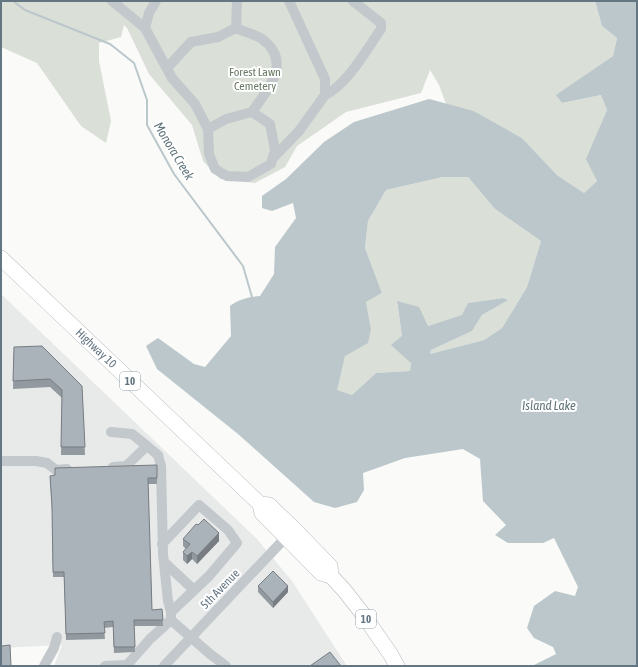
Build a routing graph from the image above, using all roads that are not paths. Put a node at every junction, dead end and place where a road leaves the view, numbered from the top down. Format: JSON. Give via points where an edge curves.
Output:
{"nodes":[{"id":1,"x":112,"y":1,"type":"edge"},
{"id":2,"x":156,"y":1,"type":"edge"},
{"id":3,"x":237,"y":1,"type":"edge"},
{"id":4,"x":289,"y":1,"type":"edge"},
{"id":5,"x":353,"y":1,"type":"edge"},
{"id":6,"x":145,"y":28,"type":"junction"},
{"id":7,"x":236,"y":28,"type":"junction"},
{"id":8,"x":167,"y":68,"type":"junction"},
{"id":9,"x":325,"y":95,"type":"junction"},
{"id":10,"x":252,"y":112,"type":"junction"},
{"id":11,"x":208,"y":129,"type":"junction"},
{"id":12,"x":273,"y":158,"type":"junction"},
{"id":13,"x":1,"y":258,"type":"edge"},
{"id":14,"x":111,"y":432,"type":"dead end"},
{"id":15,"x":147,"y":446,"type":"junction"},
{"id":16,"x":1,"y":461,"type":"edge"},
{"id":17,"x":106,"y":468,"type":"edge"},
{"id":18,"x":78,"y":469,"type":"edge"},
{"id":19,"x":290,"y":533,"type":"junction"},
{"id":20,"x":162,"y":544,"type":"junction"},
{"id":21,"x":164,"y":562,"type":"junction"},
{"id":22,"x":194,"y":590,"type":"junction"},
{"id":23,"x":171,"y":616,"type":"junction"},
{"id":24,"x":57,"y":637,"type":"dead end"},
{"id":25,"x":191,"y":637,"type":"junction"},
{"id":26,"x":126,"y":665,"type":"edge"},
{"id":27,"x":44,"y":666,"type":"edge"},
{"id":28,"x":105,"y":666,"type":"edge"},
{"id":29,"x":164,"y":666,"type":"edge"},
{"id":30,"x":226,"y":666,"type":"edge"},
{"id":31,"x":397,"y":666,"type":"edge"}],
"edges":[{"from":1,"to":6,"type":"street"},
{"from":2,"to":6,"type":"street"},
{"from":3,"to":7,"type":"street"},
{"from":4,"to":9,"type":"street","via":[[325,79]]},
{"from":5,"to":9,"type":"street","via":[[381,23],[381,29],[346,79]]},
{"from":6,"to":8,"type":"street"},
{"from":7,"to":8,"type":"street","via":[[218,37],[191,42]]},
{"from":7,"to":10,"type":"street","via":[[261,39],[274,50],[278,64],[269,88]]},
{"from":8,"to":11,"type":"street","via":[[172,78],[195,104]]},
{"from":9,"to":12,"type":"street","via":[[299,131]]},
{"from":10,"to":11,"type":"street","via":[[226,119]]},
{"from":10,"to":12,"type":"street","via":[[270,124],[275,150]]},
{"from":11,"to":12,"type":"street","via":[[209,154],[215,168],[227,176],[248,177],[271,164]]},
{"from":13,"to":19,"type":"highway","name":"Highway 10","number":"10","via":[[260,504],[262,513]]},
{"from":14,"to":15,"type":"street","via":[[132,434]]},
{"from":15,"to":17,"type":"street","via":[[126,466]]},
{"from":15,"to":20,"type":"street","via":[[158,455],[161,466]]},
{"from":16,"to":18,"type":"street","via":[[36,461],[47,463],[56,470]]},
{"from":19,"to":25,"type":"street","name":"5th Avenue"},
{"from":19,"to":31,"type":"highway","name":"Highway 10","number":"10","via":[[321,573],[331,576],[362,613]]},
{"from":20,"to":21,"type":"street"},
{"from":20,"to":22,"type":"street","via":[[199,505],[228,530],[237,543]]},
{"from":21,"to":22,"type":"street"},
{"from":21,"to":23,"type":"street"},
{"from":22,"to":23,"type":"street"},
{"from":23,"to":25,"type":"street"},
{"from":23,"to":26,"type":"street"},
{"from":24,"to":27,"type":"street"},
{"from":25,"to":29,"type":"street","name":"5th Avenue"},
{"from":25,"to":30,"type":"street"},
{"from":26,"to":28,"type":"street"}]}
